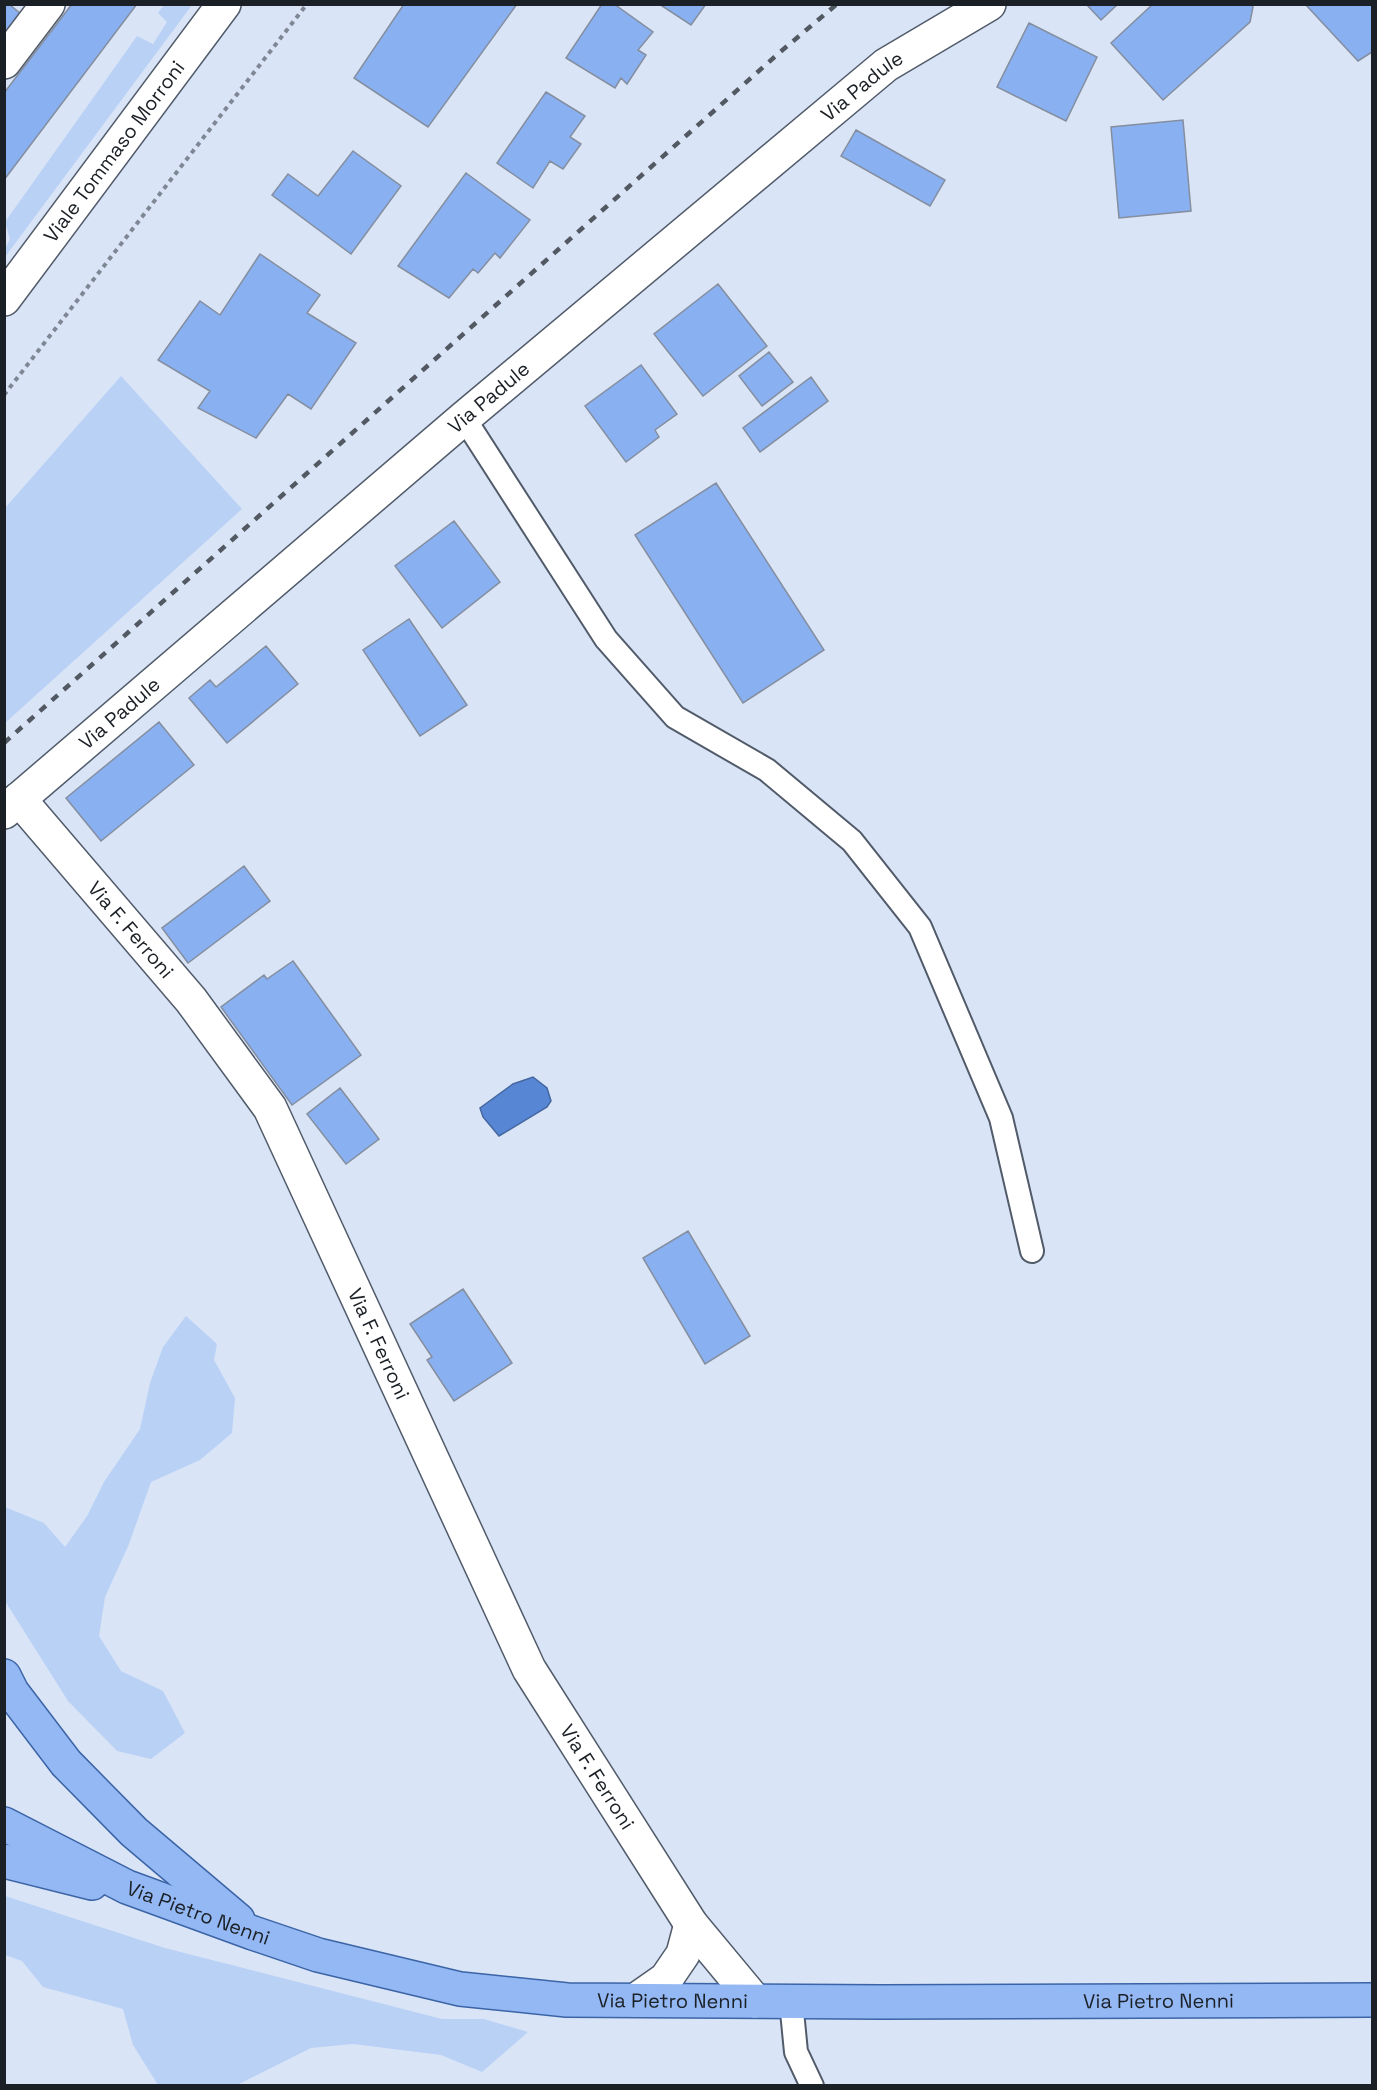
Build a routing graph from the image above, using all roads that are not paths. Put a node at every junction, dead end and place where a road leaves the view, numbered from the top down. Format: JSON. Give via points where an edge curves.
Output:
{"nodes":[{"id":1,"x":224,"y":4,"type":"edge"},
{"id":2,"x":989,"y":4,"type":"edge"},
{"id":3,"x":45,"y":6,"type":"edge"},
{"id":4,"x":4,"y":62,"type":"edge"},
{"id":5,"x":4,"y":299,"type":"edge"},
{"id":6,"x":464,"y":418,"type":"junction"},
{"id":7,"x":12,"y":806,"type":"edge"},
{"id":8,"x":1032,"y":1251,"type":"dead end"},
{"id":9,"x":4,"y":1676,"type":"edge"},
{"id":10,"x":4,"y":1824,"type":"edge"},
{"id":11,"x":4,"y":1861,"type":"edge"},
{"id":12,"x":127,"y":1887,"type":"junction"},
{"id":13,"x":691,"y":1924,"type":"junction"},
{"id":14,"x":253,"y":1934,"type":"junction"},
{"id":15,"x":636,"y":2000,"type":"junction"},
{"id":16,"x":1372,"y":2000,"type":"edge"},
{"id":17,"x":755,"y":2001,"type":"junction"},
{"id":18,"x":791,"y":2001,"type":"junction"},
{"id":19,"x":812,"y":2085,"type":"edge"}],
"edges":[{"from":1,"to":5,"type":"street","name":"Viale Tommaso Morroni"},
{"from":2,"to":6,"type":"street","name":"Via Padule","via":[[886,65]]},
{"from":3,"to":4,"type":"street"},
{"from":6,"to":7,"type":"street","name":"Via Padule"},
{"from":6,"to":8,"type":"lane","via":[[606,639],[675,717],[767,770],[852,841],[920,927],[1001,1118]]},
{"from":7,"to":13,"type":"street","name":"Via F. Ferroni","via":[[191,1000],[270,1108],[530,1669]]},
{"from":9,"to":14,"type":"main road","via":[[66,1762],[134,1832]]},
{"from":10,"to":12,"type":"main road","name":"Via Pietro Nenni"},
{"from":11,"to":12,"type":"main road","via":[[81,1881]]},
{"from":12,"to":14,"type":"main road","name":"Via Pietro Nenni"},
{"from":13,"to":15,"type":"street","via":[[683,1954],[666,1978]]},
{"from":13,"to":17,"type":"street","name":"Via F. Ferroni"},
{"from":14,"to":15,"type":"main road","name":"Via Pietro Nenni","via":[[318,1955],[460,1989],[567,2000]]},
{"from":15,"to":17,"type":"main road","name":"Via Pietro Nenni"},
{"from":16,"to":18,"type":"main road","name":"Via Pietro Nenni"},
{"from":17,"to":18,"type":"main road","name":"Via Pietro Nenni"},
{"from":18,"to":19,"type":"lane","via":[[796,2052]]}]}
